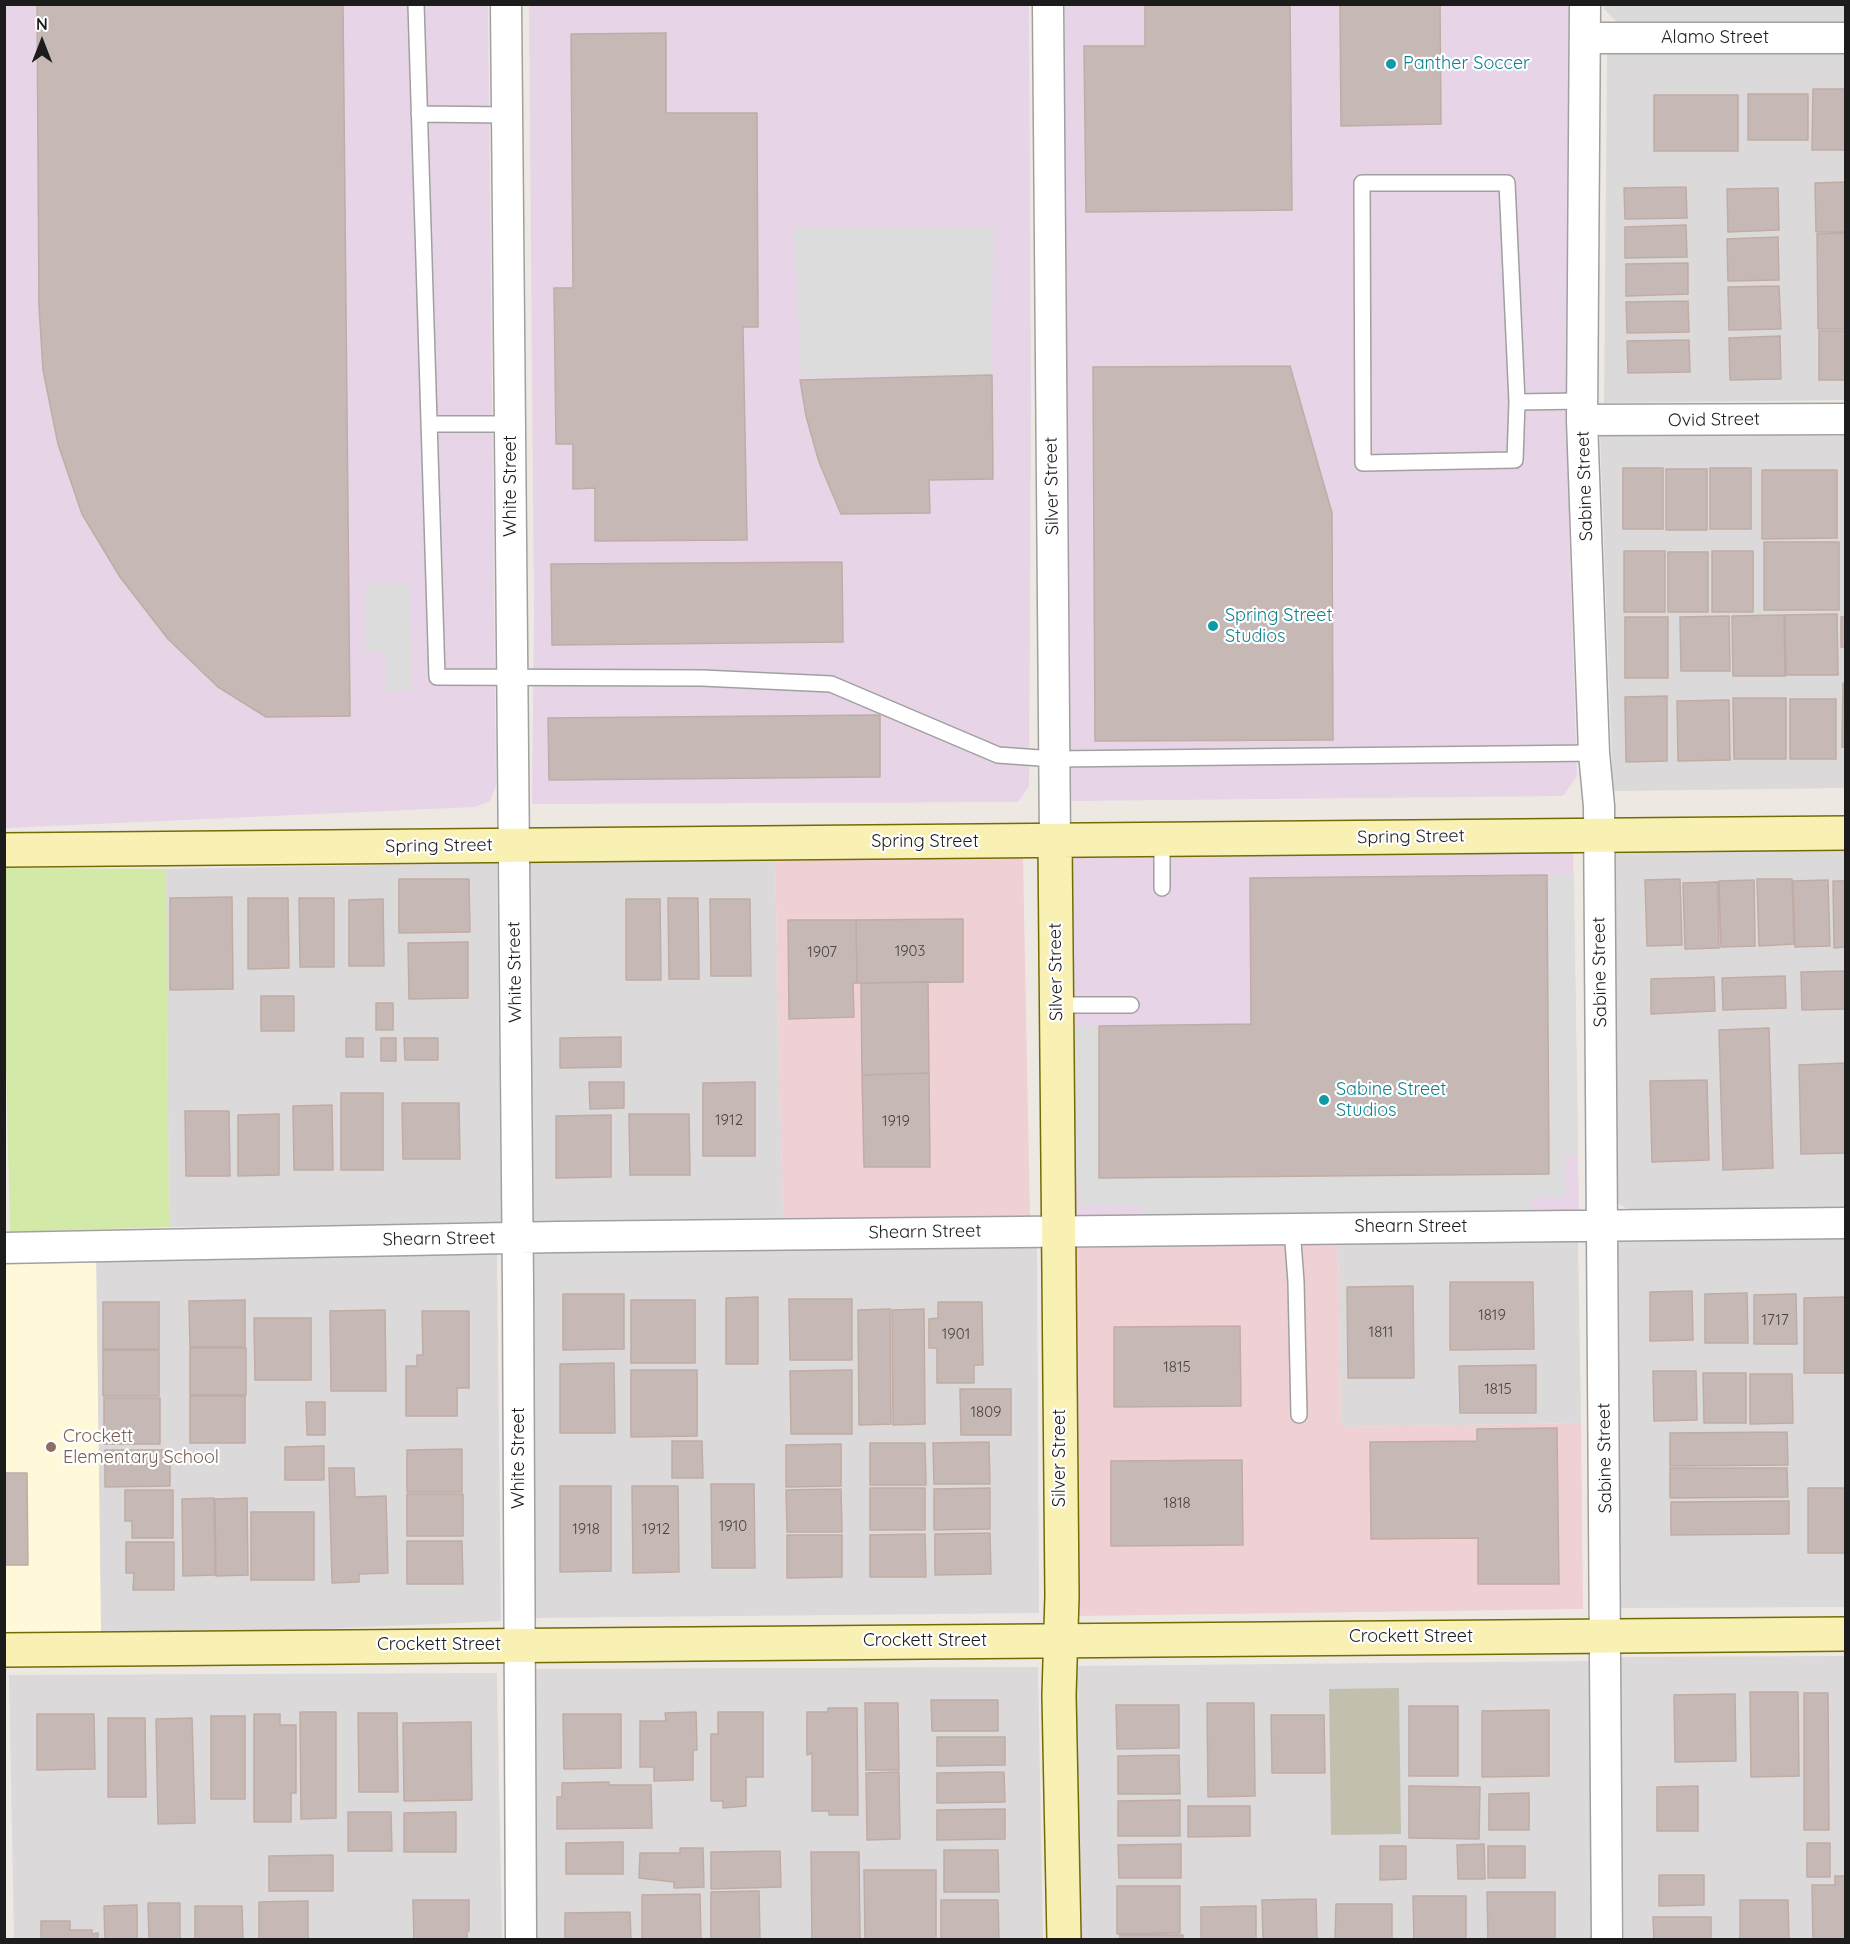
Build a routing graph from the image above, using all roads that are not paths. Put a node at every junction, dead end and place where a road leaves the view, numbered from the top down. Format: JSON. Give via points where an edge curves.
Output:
{"nodes":[{"id":1,"x":416,"y":4,"type":"edge"},
{"id":2,"x":506,"y":4,"type":"edge"},
{"id":3,"x":1048,"y":4,"type":"edge"},
{"id":4,"x":1585,"y":4,"type":"edge"},
{"id":5,"x":1585,"y":38,"type":"junction"},
{"id":6,"x":1845,"y":38,"type":"edge"},
{"id":7,"x":419,"y":114,"type":"junction"},
{"id":8,"x":507,"y":115,"type":"junction"},
{"id":9,"x":1517,"y":402,"type":"junction"},
{"id":10,"x":1582,"y":411,"type":"junction"},
{"id":11,"x":1845,"y":419,"type":"edge"},
{"id":12,"x":429,"y":424,"type":"junction"},
{"id":13,"x":510,"y":424,"type":"junction"},
{"id":14,"x":512,"y":678,"type":"junction"},
{"id":15,"x":1594,"y":753,"type":"junction"},
{"id":16,"x":1054,"y":759,"type":"junction"},
{"id":17,"x":1845,"y":833,"type":"edge"},
{"id":18,"x":1599,"y":836,"type":"junction"},
{"id":19,"x":1162,"y":840,"type":"junction"},
{"id":20,"x":1055,"y":841,"type":"junction"},
{"id":21,"x":513,"y":845,"type":"junction"},
{"id":22,"x":4,"y":850,"type":"edge"},
{"id":23,"x":1162,"y":888,"type":"dead end"},
{"id":24,"x":1057,"y":1005,"type":"junction"},
{"id":25,"x":1131,"y":1005,"type":"dead end"},
{"id":26,"x":1845,"y":1223,"type":"edge"},
{"id":27,"x":1602,"y":1226,"type":"junction"},
{"id":28,"x":1292,"y":1228,"type":"junction"},
{"id":29,"x":1059,"y":1230,"type":"junction"},
{"id":30,"x":518,"y":1237,"type":"junction"},
{"id":31,"x":4,"y":1248,"type":"edge"},
{"id":32,"x":1299,"y":1414,"type":"dead end"},
{"id":33,"x":1845,"y":1634,"type":"edge"},
{"id":34,"x":1606,"y":1635,"type":"junction"},
{"id":35,"x":1062,"y":1640,"type":"junction"},
{"id":36,"x":521,"y":1645,"type":"junction"},
{"id":37,"x":4,"y":1650,"type":"edge"},
{"id":38,"x":521,"y":1940,"type":"edge"},
{"id":39,"x":1064,"y":1940,"type":"edge"},
{"id":40,"x":1607,"y":1940,"type":"edge"}],
"edges":[{"from":1,"to":7,"type":"lane"},
{"from":2,"to":8,"type":"street","name":"White Street"},
{"from":3,"to":16,"type":"street","name":"Silver Street"},
{"from":4,"to":5,"type":"street","name":"Sabine Street"},
{"from":5,"to":6,"type":"street","name":"Alamo Street"},
{"from":5,"to":10,"type":"street","name":"Sabine Street"},
{"from":7,"to":8,"type":"lane"},
{"from":7,"to":12,"type":"lane"},
{"from":8,"to":13,"type":"street","name":"White Street"},
{"from":9,"to":9,"type":"lane","via":[[1507,183],[1362,183],[1364,463],[1515,460]]},
{"from":9,"to":10,"type":"lane"},
{"from":10,"to":11,"type":"street","name":"Ovid Street"},
{"from":10,"to":15,"type":"street","name":"Sabine Street"},
{"from":12,"to":13,"type":"lane"},
{"from":12,"to":14,"type":"lane","via":[[437,677]]},
{"from":13,"to":14,"type":"street","name":"White Street"},
{"from":14,"to":16,"type":"lane","via":[[702,678],[831,684],[998,756]]},
{"from":14,"to":21,"type":"street","name":"White Street"},
{"from":15,"to":16,"type":"lane"},
{"from":15,"to":18,"type":"street","name":"Sabine Street"},
{"from":16,"to":20,"type":"street","name":"Silver Street"},
{"from":17,"to":18,"type":"street","name":"Spring Street"},
{"from":18,"to":19,"type":"street","name":"Spring Street"},
{"from":18,"to":27,"type":"street","name":"Sabine Street"},
{"from":19,"to":20,"type":"street","name":"Spring Street"},
{"from":19,"to":23,"type":"lane"},
{"from":20,"to":21,"type":"street","name":"Spring Street"},
{"from":20,"to":24,"type":"street","name":"Silver Street"},
{"from":21,"to":22,"type":"street","name":"Spring Street"},
{"from":21,"to":30,"type":"street","name":"White Street"},
{"from":24,"to":25,"type":"lane"},
{"from":24,"to":29,"type":"street","name":"Silver Street"},
{"from":26,"to":27,"type":"street","name":"Shearn Street"},
{"from":27,"to":28,"type":"street","name":"Shearn Street"},
{"from":27,"to":34,"type":"street","name":"Sabine Street"},
{"from":28,"to":29,"type":"street","name":"Shearn Street"},
{"from":28,"to":32,"type":"lane"},
{"from":29,"to":30,"type":"street","name":"Shearn Street"},
{"from":29,"to":35,"type":"street","name":"Silver Street"},
{"from":30,"to":31,"type":"street","name":"Shearn Street"},
{"from":30,"to":36,"type":"street","name":"White Street"},
{"from":33,"to":34,"type":"street","name":"Crockett Street"},
{"from":34,"to":35,"type":"street","name":"Crockett Street"},
{"from":34,"to":40,"type":"street","name":"Sabine Street"},
{"from":35,"to":36,"type":"street","name":"Crockett Street"},
{"from":35,"to":39,"type":"street","name":"Silver Street","via":[[1059,1695]]},
{"from":36,"to":37,"type":"street","name":"Crockett Street"},
{"from":36,"to":38,"type":"street","name":"White Street"}]}
